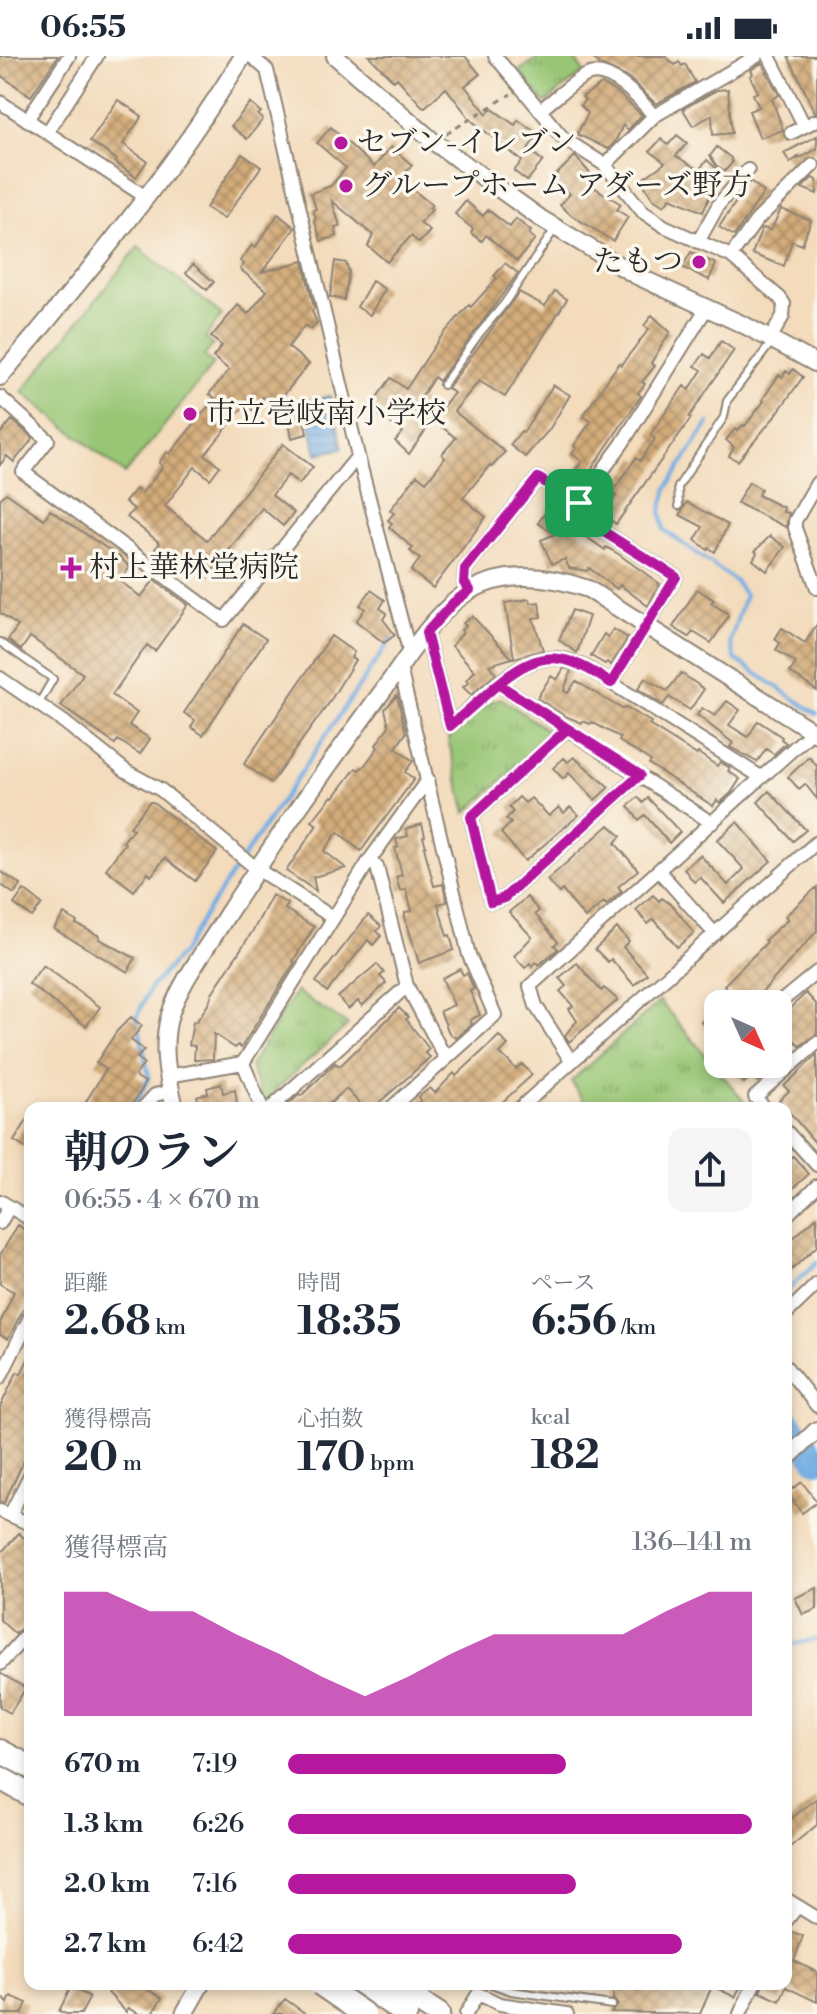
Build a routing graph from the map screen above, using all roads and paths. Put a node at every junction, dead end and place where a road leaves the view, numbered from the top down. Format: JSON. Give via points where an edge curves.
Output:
{"nodes":[{"id":1,"x":69,"y":56,"type":"edge"},
{"id":2,"x":97,"y":56,"type":"edge"},
{"id":3,"x":243,"y":56,"type":"edge"},
{"id":4,"x":251,"y":56,"type":"edge"},
{"id":5,"x":335,"y":56,"type":"edge"},
{"id":6,"x":495,"y":56,"type":"edge"},
{"id":7,"x":757,"y":56,"type":"edge"},
{"id":8,"x":769,"y":56,"type":"edge"},
{"id":9,"x":521,"y":87,"type":"junction"},
{"id":10,"x":0,"y":102,"type":"edge"},
{"id":11,"x":540,"y":110,"type":"junction"},
{"id":12,"x":654,"y":116,"type":"junction"},
{"id":13,"x":27,"y":120,"type":"junction"},
{"id":14,"x":810,"y":123,"type":"edge"},
{"id":15,"x":47,"y":133,"type":"junction"},
{"id":16,"x":791,"y":133,"type":"dead end"},
{"id":17,"x":434,"y":142,"type":"junction"},
{"id":18,"x":605,"y":165,"type":"junction"},
{"id":19,"x":813,"y":165,"type":"dead end"},
{"id":20,"x":748,"y":170,"type":"dead end"},
{"id":21,"x":146,"y":197,"type":"junction"},
{"id":22,"x":556,"y":227,"type":"junction"},
{"id":23,"x":698,"y":242,"type":"junction"},
{"id":24,"x":731,"y":256,"type":"junction"},
{"id":25,"x":706,"y":309,"type":"junction"},
{"id":26,"x":772,"y":340,"type":"junction"},
{"id":27,"x":817,"y":364,"type":"edge"},
{"id":28,"x":0,"y":377,"type":"edge"},
{"id":29,"x":443,"y":385,"type":"dead end"},
{"id":30,"x":0,"y":397,"type":"edge"},
{"id":31,"x":358,"y":456,"type":"junction"},
{"id":32,"x":817,"y":483,"type":"edge"},
{"id":33,"x":579,"y":503,"type":"junction"},
{"id":34,"x":679,"y":506,"type":"dead end"},
{"id":35,"x":817,"y":588,"type":"edge"},
{"id":36,"x":470,"y":590,"type":"junction"},
{"id":37,"x":646,"y":627,"type":"junction"},
{"id":38,"x":426,"y":633,"type":"junction"},
{"id":39,"x":0,"y":642,"type":"edge"},
{"id":40,"x":410,"y":654,"type":"junction"},
{"id":41,"x":400,"y":668,"type":"junction"},
{"id":42,"x":0,"y":678,"type":"edge"},
{"id":43,"x":611,"y":683,"type":"junction"},
{"id":44,"x":498,"y":684,"type":"junction"},
{"id":45,"x":39,"y":705,"type":"junction"},
{"id":46,"x":567,"y":729,"type":"junction"},
{"id":47,"x":815,"y":732,"type":"edge"},
{"id":48,"x":640,"y":775,"type":"junction"},
{"id":49,"x":761,"y":777,"type":"junction"},
{"id":50,"x":428,"y":779,"type":"junction"},
{"id":51,"x":712,"y":823,"type":"junction"},
{"id":52,"x":817,"y":842,"type":"edge"},
{"id":53,"x":369,"y":861,"type":"junction"},
{"id":54,"x":248,"y":862,"type":"junction"},
{"id":55,"x":659,"y":871,"type":"junction"},
{"id":56,"x":332,"y":917,"type":"junction"},
{"id":57,"x":715,"y":934,"type":"junction"},
{"id":58,"x":817,"y":972,"type":"edge"},
{"id":59,"x":407,"y":986,"type":"junction"},
{"id":60,"x":792,"y":993,"type":"edge"},
{"id":61,"x":817,"y":1043,"type":"edge"},
{"id":62,"x":446,"y":1059,"type":"junction"},
{"id":63,"x":571,"y":1061,"type":"junction"},
{"id":64,"x":243,"y":1063,"type":"junction"},
{"id":65,"x":792,"y":1064,"type":"edge"},
{"id":66,"x":776,"y":1078,"type":"edge"},
{"id":67,"x":169,"y":1083,"type":"junction"},
{"id":68,"x":149,"y":1102,"type":"edge"},
{"id":69,"x":174,"y":1102,"type":"edge"},
{"id":70,"x":259,"y":1102,"type":"edge"},
{"id":71,"x":278,"y":1102,"type":"edge"},
{"id":72,"x":398,"y":1102,"type":"edge"},
{"id":73,"x":527,"y":1102,"type":"edge"},
{"id":74,"x":760,"y":1102,"type":"edge"},
{"id":75,"x":792,"y":1140,"type":"edge"},
{"id":76,"x":817,"y":1165,"type":"edge"},
{"id":77,"x":817,"y":1186,"type":"edge"},
{"id":78,"x":5,"y":1204,"type":"edge"},
{"id":79,"x":792,"y":1210,"type":"edge"},
{"id":80,"x":24,"y":1215,"type":"edge"},
{"id":81,"x":0,"y":1223,"type":"edge"},
{"id":82,"x":817,"y":1284,"type":"edge"},
{"id":83,"x":792,"y":1308,"type":"edge"},
{"id":84,"x":24,"y":1330,"type":"edge"},
{"id":85,"x":792,"y":1375,"type":"edge"},
{"id":86,"x":0,"y":1378,"type":"edge"},
{"id":87,"x":817,"y":1406,"type":"edge"},
{"id":88,"x":817,"y":1430,"type":"edge"},
{"id":89,"x":792,"y":1453,"type":"edge"},
{"id":90,"x":24,"y":1484,"type":"edge"},
{"id":91,"x":5,"y":1513,"type":"edge"},
{"id":92,"x":24,"y":1521,"type":"edge"},
{"id":93,"x":24,"y":1638,"type":"edge"},
{"id":94,"x":0,"y":1664,"type":"edge"},
{"id":95,"x":0,"y":1749,"type":"edge"},
{"id":96,"x":24,"y":1758,"type":"edge"},
{"id":97,"x":24,"y":1763,"type":"edge"},
{"id":98,"x":0,"y":1778,"type":"edge"},
{"id":99,"x":0,"y":1784,"type":"edge"},
{"id":100,"x":24,"y":1793,"type":"edge"},
{"id":101,"x":24,"y":1794,"type":"edge"},
{"id":102,"x":792,"y":1903,"type":"edge"},
{"id":103,"x":817,"y":1918,"type":"edge"},
{"id":104,"x":198,"y":1990,"type":"edge"},
{"id":105,"x":319,"y":1990,"type":"edge"},
{"id":106,"x":326,"y":1990,"type":"edge"},
{"id":107,"x":371,"y":1990,"type":"edge"},
{"id":108,"x":381,"y":1990,"type":"edge"},
{"id":109,"x":401,"y":1990,"type":"edge"},
{"id":110,"x":479,"y":1990,"type":"edge"},
{"id":111,"x":481,"y":1990,"type":"edge"},
{"id":112,"x":508,"y":1990,"type":"edge"},
{"id":113,"x":751,"y":1990,"type":"edge"},
{"id":114,"x":348,"y":2005,"type":"edge"},
{"id":115,"x":612,"y":2005,"type":"dead end"},
{"id":116,"x":184,"y":2014,"type":"edge"},
{"id":117,"x":406,"y":2014,"type":"edge"},
{"id":118,"x":415,"y":2014,"type":"edge"},
{"id":119,"x":438,"y":2014,"type":"edge"},
{"id":120,"x":466,"y":2014,"type":"edge"},
{"id":121,"x":567,"y":2014,"type":"edge"},
{"id":122,"x":740,"y":2014,"type":"edge"}],
"edges":[{"from":1,"to":13,"type":"street"},
{"from":2,"to":15,"type":"street"},
{"from":3,"to":21,"type":"street"},
{"from":4,"to":31,"type":"street","via":[[267,70]]},
{"from":5,"to":17,"type":"street"},
{"from":6,"to":9,"type":"street"},
{"from":7,"to":12,"type":"street"},
{"from":8,"to":14,"type":"street"},
{"from":9,"to":11,"type":"street"},
{"from":9,"to":17,"type":"path"},
{"from":10,"to":13,"type":"street"},
{"from":11,"to":12,"type":"street","via":[[588,74],[606,73],[637,95]]},
{"from":11,"to":18,"type":"street","via":[[563,138]]},
{"from":12,"to":18,"type":"street"},
{"from":13,"to":15,"type":"street"},
{"from":14,"to":16,"type":"street"},
{"from":15,"to":21,"type":"street"},
{"from":17,"to":22,"type":"street"},
{"from":18,"to":23,"type":"street","via":[[643,212]]},
{"from":19,"to":24,"type":"street","via":[[756,221]]},
{"from":20,"to":23,"type":"street","via":[[719,204]]},
{"from":21,"to":28,"type":"street"},
{"from":22,"to":25,"type":"street","via":[[635,275]]},
{"from":22,"to":29,"type":"lane"},
{"from":23,"to":24,"type":"street"},
{"from":24,"to":26,"type":"street","via":[[784,304]]},
{"from":25,"to":26,"type":"street"},
{"from":25,"to":33,"type":"street"},
{"from":26,"to":27,"type":"street"},
{"from":26,"to":34,"type":"lane","via":[[727,401],[724,417],[678,487]]},
{"from":30,"to":31,"type":"street","via":[[48,440],[23,472],[224,620]]},
{"from":31,"to":40,"type":"street"},
{"from":32,"to":35,"type":"street","via":[[795,521]]},
{"from":33,"to":36,"type":"street","via":[[538,478],[465,569],[464,583]]},
{"from":33,"to":37,"type":"street","via":[[596,527],[676,577]]},
{"from":36,"to":37,"type":"street","via":[[505,579],[565,580]]},
{"from":36,"to":38,"type":"street"},
{"from":37,"to":43,"type":"street"},
{"from":37,"to":47,"type":"street"},
{"from":38,"to":40,"type":"street"},
{"from":38,"to":44,"type":"street","via":[[450,726]]},
{"from":39,"to":45,"type":"lane","via":[[53,679]]},
{"from":40,"to":41,"type":"street"},
{"from":41,"to":50,"type":"street"},
{"from":41,"to":54,"type":"street"},
{"from":42,"to":45,"type":"street"},
{"from":43,"to":44,"type":"street","via":[[569,659],[551,658],[519,667]]},
{"from":43,"to":49,"type":"street"},
{"from":44,"to":46,"type":"street"},
{"from":45,"to":54,"type":"street","via":[[126,771],[161,790]]},
{"from":46,"to":48,"type":"street"},
{"from":46,"to":48,"type":"street","via":[[471,817],[491,902],[504,898]]},
{"from":47,"to":49,"type":"street"},
{"from":48,"to":51,"type":"street"},
{"from":49,"to":51,"type":"street"},
{"from":50,"to":53,"type":"street"},
{"from":50,"to":62,"type":"street","via":[[469,955],[495,1015]]},
{"from":51,"to":55,"type":"street"},
{"from":52,"to":57,"type":"street"},
{"from":53,"to":56,"type":"street"},
{"from":53,"to":59,"type":"street","via":[[377,867]]},
{"from":54,"to":56,"type":"street"},
{"from":54,"to":67,"type":"street","via":[[169,1017]]},
{"from":55,"to":57,"type":"street"},
{"from":55,"to":63,"type":"street","via":[[530,986],[536,1006]]},
{"from":56,"to":64,"type":"street"},
{"from":57,"to":63,"type":"street"},
{"from":58,"to":60,"type":"street"},
{"from":59,"to":62,"type":"street"},
{"from":59,"to":71,"type":"street"},
{"from":61,"to":65,"type":"street"},
{"from":62,"to":72,"type":"street"},
{"from":63,"to":73,"type":"street"},
{"from":64,"to":67,"type":"street"},
{"from":64,"to":70,"type":"street"},
{"from":66,"to":74,"type":"street","via":[[755,1097]]},
{"from":67,"to":68,"type":"street"},
{"from":67,"to":69,"type":"street"},
{"from":75,"to":76,"type":"street"},
{"from":77,"to":79,"type":"street"},
{"from":78,"to":80,"type":"street"},
{"from":78,"to":81,"type":"street"},
{"from":82,"to":83,"type":"street"},
{"from":84,"to":86,"type":"street"},
{"from":85,"to":87,"type":"street"},
{"from":88,"to":89,"type":"street"},
{"from":90,"to":91,"type":"street"},
{"from":91,"to":92,"type":"street"},
{"from":93,"to":94,"type":"street"},
{"from":95,"to":96,"type":"highway"},
{"from":95,"to":97,"type":"highway"},
{"from":98,"to":100,"type":"highway"},
{"from":99,"to":101,"type":"highway"},
{"from":102,"to":103,"type":"street"},
{"from":104,"to":116,"type":"street"},
{"from":105,"to":114,"type":"highway"},
{"from":106,"to":114,"type":"highway","bridge":true},
{"from":107,"to":117,"type":"highway"},
{"from":108,"to":118,"type":"highway"},
{"from":109,"to":119,"type":"highway"},
{"from":110,"to":120,"type":"street"},
{"from":111,"to":121,"type":"street","via":[[500,2004]]},
{"from":112,"to":115,"type":"lane"},
{"from":113,"to":122,"type":"street"}]}
